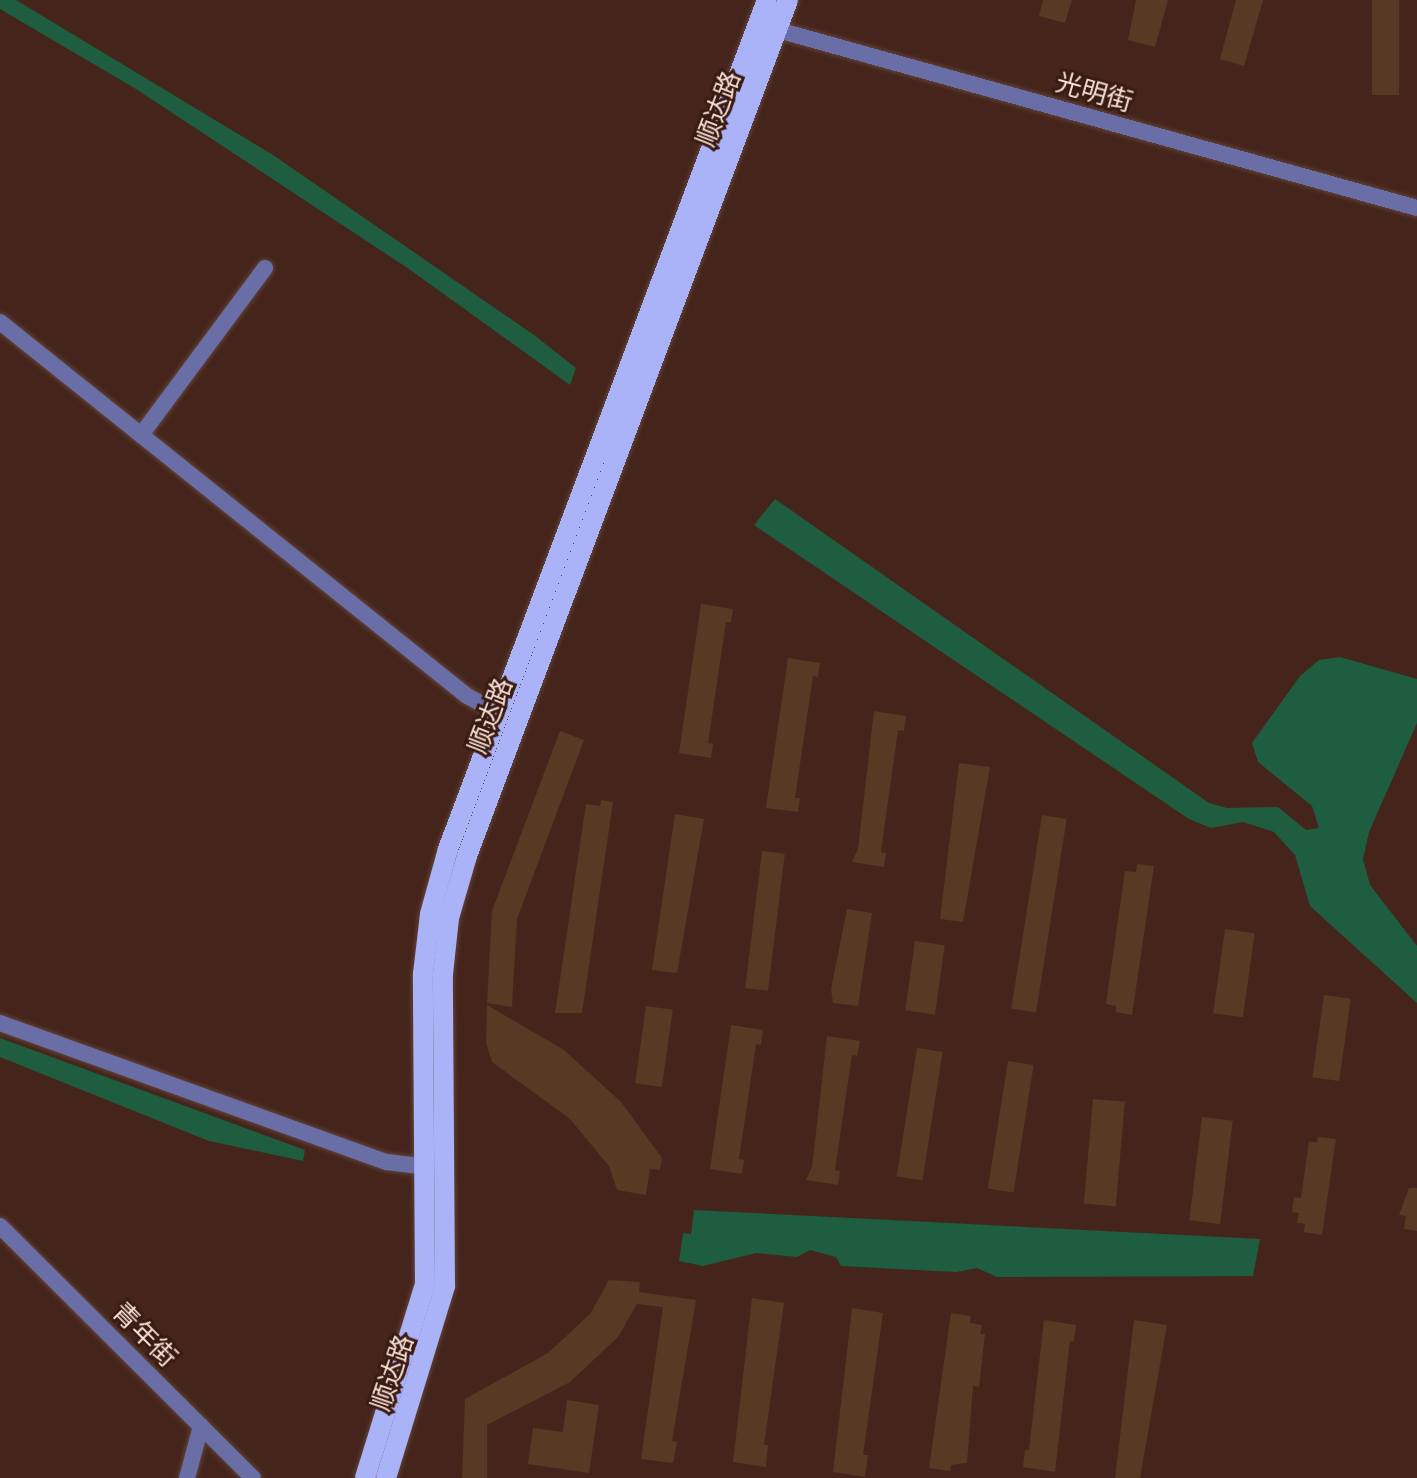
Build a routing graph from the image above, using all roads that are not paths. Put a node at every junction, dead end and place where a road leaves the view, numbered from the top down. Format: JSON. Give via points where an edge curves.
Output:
{"nodes":[{"id":1,"x":767,"y":0,"type":"edge"},
{"id":2,"x":788,"y":0,"type":"edge"},
{"id":3,"x":768,"y":27,"type":"junction"},
{"id":4,"x":1417,"y":208,"type":"edge"},
{"id":5,"x":265,"y":268,"type":"dead end"},
{"id":6,"x":0,"y":322,"type":"edge"},
{"id":7,"x":141,"y":435,"type":"junction"},
{"id":8,"x":499,"y":713,"type":"junction"},
{"id":9,"x":0,"y":1023,"type":"edge"},
{"id":10,"x":426,"y":1167,"type":"junction"},
{"id":11,"x":0,"y":1226,"type":"edge"},
{"id":12,"x":201,"y":1426,"type":"junction"},
{"id":13,"x":187,"y":1478,"type":"edge"},
{"id":14,"x":253,"y":1478,"type":"edge"},
{"id":15,"x":365,"y":1478,"type":"edge"},
{"id":16,"x":386,"y":1478,"type":"edge"}],
"edges":[{"from":1,"to":3,"type":"main road","name":"顺达路"},
{"from":2,"to":3,"type":"main road","name":"顺达路"},
{"from":3,"to":4,"type":"street","name":"光明街"},
{"from":3,"to":8,"type":"main road","name":"顺达路"},
{"from":3,"to":16,"type":"main road","name":"顺达路","via":[[449,918],[443,974],[445,1286]]},
{"from":5,"to":7,"type":"street"},
{"from":6,"to":7,"type":"street"},
{"from":7,"to":8,"type":"street","via":[[467,696]]},
{"from":8,"to":10,"type":"main road","name":"顺达路","via":[[448,849],[424,943]]},
{"from":9,"to":10,"type":"street","via":[[387,1162]]},
{"from":10,"to":15,"type":"main road","name":"顺达路","via":[[428,1257],[420,1310]]},
{"from":11,"to":12,"type":"street","name":"青年街"},
{"from":12,"to":13,"type":"street"},
{"from":12,"to":14,"type":"street","name":"青年街"}]}
